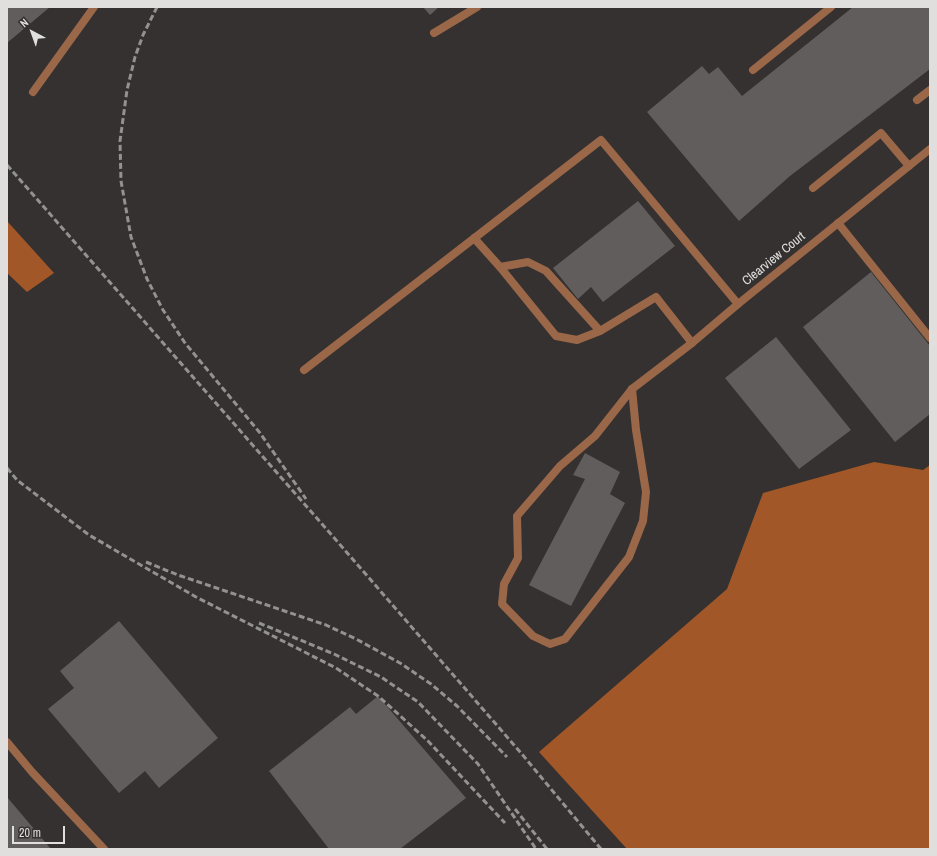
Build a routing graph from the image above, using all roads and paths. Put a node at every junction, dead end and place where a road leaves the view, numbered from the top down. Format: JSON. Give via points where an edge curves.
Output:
{"nodes":[{"id":1,"x":94,"y":7,"type":"edge"},
{"id":2,"x":477,"y":7,"type":"edge"},
{"id":3,"x":831,"y":7,"type":"edge"},
{"id":4,"x":434,"y":33,"type":"dead end"},
{"id":5,"x":753,"y":70,"type":"dead end"},
{"id":6,"x":930,"y":90,"type":"edge"},
{"id":7,"x":33,"y":92,"type":"dead end"},
{"id":8,"x":917,"y":100,"type":"dead end"},
{"id":9,"x":930,"y":149,"type":"edge"},
{"id":10,"x":908,"y":166,"type":"junction"},
{"id":11,"x":813,"y":188,"type":"dead end"},
{"id":12,"x":838,"y":223,"type":"junction"},
{"id":13,"x":474,"y":238,"type":"junction"},
{"id":14,"x":500,"y":267,"type":"junction"},
{"id":15,"x":738,"y":304,"type":"junction"},
{"id":16,"x":600,"y":331,"type":"junction"},
{"id":17,"x":930,"y":338,"type":"edge"},
{"id":18,"x":692,"y":343,"type":"junction"},
{"id":19,"x":304,"y":370,"type":"dead end"},
{"id":20,"x":632,"y":389,"type":"junction"},
{"id":21,"x":7,"y":742,"type":"edge"},
{"id":22,"x":104,"y":849,"type":"edge"}],
"edges":[{"from":1,"to":7,"type":"street"},
{"from":2,"to":4,"type":"street"},
{"from":3,"to":5,"type":"street"},
{"from":6,"to":8,"type":"street"},
{"from":9,"to":10,"type":"street","name":"Clearview Court"},
{"from":10,"to":11,"type":"street","via":[[882,133]]},
{"from":10,"to":12,"type":"street","name":"Clearview Court"},
{"from":12,"to":15,"type":"street","name":"Clearview Court"},
{"from":12,"to":17,"type":"street"},
{"from":13,"to":14,"type":"street"},
{"from":13,"to":15,"type":"street","via":[[600,140]]},
{"from":13,"to":19,"type":"street"},
{"from":14,"to":16,"type":"street","via":[[528,262],[546,271]]},
{"from":14,"to":16,"type":"street","via":[[556,336],[577,340]]},
{"from":15,"to":18,"type":"street","name":"Clearview Court"},
{"from":16,"to":18,"type":"street","via":[[656,297]]},
{"from":18,"to":20,"type":"street","name":"Clearview Court"},
{"from":20,"to":20,"type":"street","name":"Clearview Court","via":[[595,436],[560,466],[517,516],[518,558],[504,584],[502,604],[533,636],[550,644],[565,638],[629,558],[643,521],[646,492]]},
{"from":21,"to":22,"type":"street"}]}
